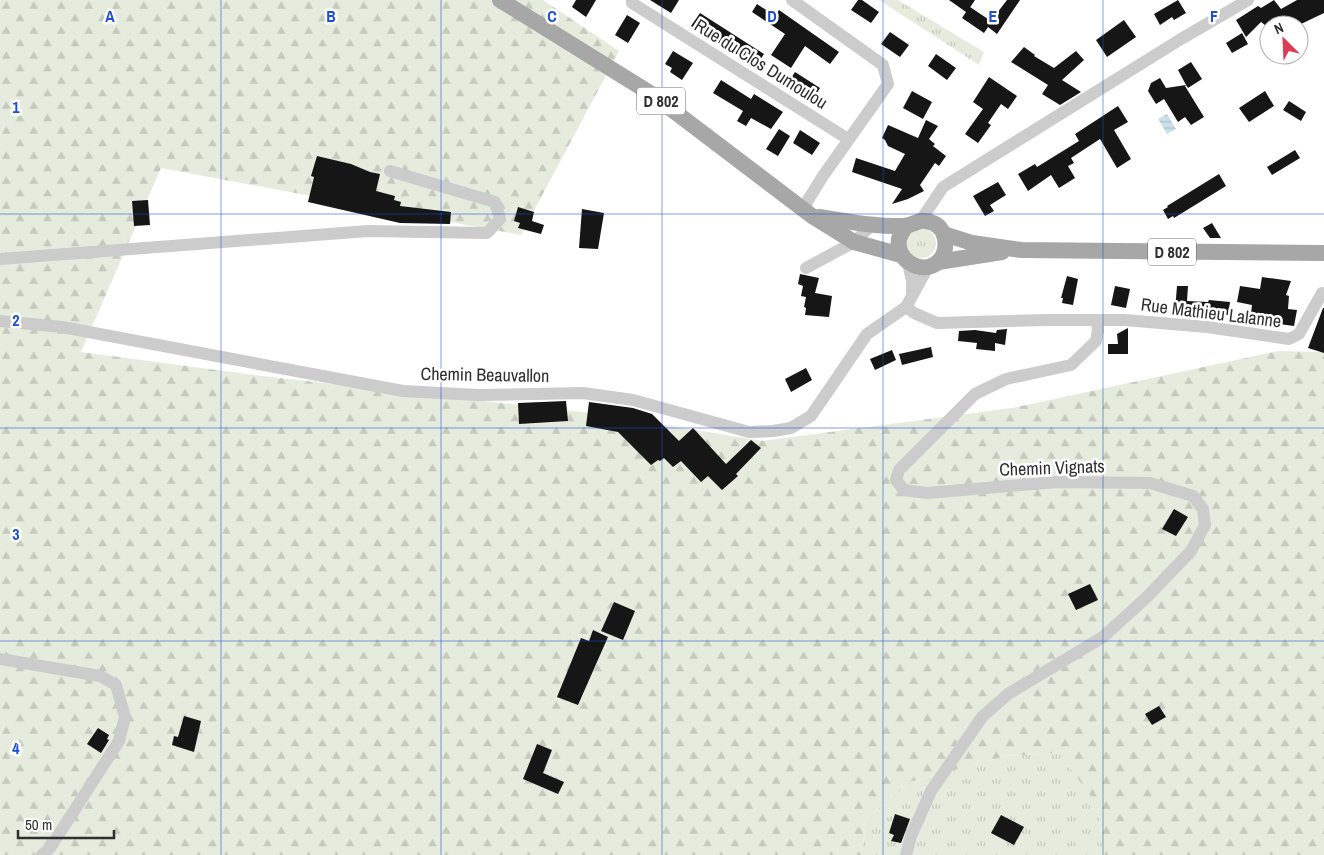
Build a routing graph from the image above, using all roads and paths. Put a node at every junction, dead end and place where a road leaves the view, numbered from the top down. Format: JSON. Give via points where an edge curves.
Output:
{"nodes":[{"id":1,"x":500,"y":0,"type":"edge"},
{"id":2,"x":632,"y":0,"type":"edge"},
{"id":3,"x":792,"y":0,"type":"edge"},
{"id":4,"x":1239,"y":2,"type":"edge"},
{"id":5,"x":848,"y":139,"type":"junction"},
{"id":6,"x":390,"y":171,"type":"dead end"},
{"id":7,"x":808,"y":213,"type":"junction"},
{"id":8,"x":872,"y":225,"type":"junction"},
{"id":9,"x":927,"y":226,"type":"junction"},
{"id":10,"x":854,"y":242,"type":"junction"},
{"id":11,"x":1021,"y":250,"type":"junction"},
{"id":12,"x":1324,"y":253,"type":"edge"},
{"id":13,"x":0,"y":259,"type":"edge"},
{"id":14,"x":904,"y":259,"type":"junction"},
{"id":15,"x":933,"y":264,"type":"junction"},
{"id":16,"x":806,"y":268,"type":"dead end"},
{"id":17,"x":1324,"y":294,"type":"edge"},
{"id":18,"x":909,"y":303,"type":"junction"},
{"id":19,"x":0,"y":321,"type":"edge"},
{"id":20,"x":1098,"y":321,"type":"junction"},
{"id":21,"x":0,"y":658,"type":"edge"},
{"id":22,"x":42,"y":855,"type":"edge"},
{"id":23,"x":906,"y":855,"type":"edge"}],
"edges":[{"from":1,"to":7,"type":"main road","number":"D 802","via":[[650,93]]},
{"from":2,"to":5,"type":"street","name":"Rue du Clos Dumoulou","via":[[632,3]]},
{"from":3,"to":5,"type":"street","via":[[883,65],[888,84]]},
{"from":4,"to":9,"type":"street","via":[[943,187]]},
{"from":5,"to":7,"type":"street","via":[[808,200]]},
{"from":6,"to":13,"type":"street","via":[[495,202],[500,219],[487,233],[368,231]]},
{"from":7,"to":8,"type":"main road","number":"D 802"},
{"from":7,"to":10,"type":"main road","number":"D 802"},
{"from":8,"to":9,"type":"main road","number":"D 802"},
{"from":8,"to":10,"type":"street"},
{"from":9,"to":11,"type":"main road","number":"D 802","via":[[972,242]]},
{"from":9,"to":14,"type":"main road","via":[[899,239]]},
{"from":9,"to":15,"type":"main road","via":[[946,249]]},
{"from":10,"to":14,"type":"main road","number":"D 802"},
{"from":10,"to":16,"type":"street"},
{"from":11,"to":12,"type":"main road","number":"D 802"},
{"from":11,"to":15,"type":"main road","number":"D 802"},
{"from":14,"to":15,"type":"main road","via":[[917,267]]},
{"from":14,"to":18,"type":"street","via":[[912,281]]},
{"from":15,"to":18,"type":"street","name":"Chemin Beauvallon"},
{"from":17,"to":20,"type":"street","name":"Rue Mathieu Lalanne","via":[[1299,334],[1289,340],[1207,327]]},
{"from":18,"to":19,"type":"street","name":"Chemin Beauvallon","via":[[867,334],[811,416],[791,428],[765,432],[749,432],[625,399],[583,393],[478,395],[403,390],[62,327]]},
{"from":18,"to":20,"type":"street","via":[[914,313],[937,322]]},
{"from":20,"to":23,"type":"street","name":"Chemin Vignats","via":[[1096,341],[1071,365],[1006,379],[975,394],[899,470],[896,480],[904,490],[928,493],[1057,482],[1150,483],[1193,496],[1203,509],[1205,525],[1191,551],[1104,637],[1008,694],[982,717],[931,791]]},
{"from":21,"to":22,"type":"street","via":[[100,676],[116,685],[125,717],[119,741],[50,848]]}]}
